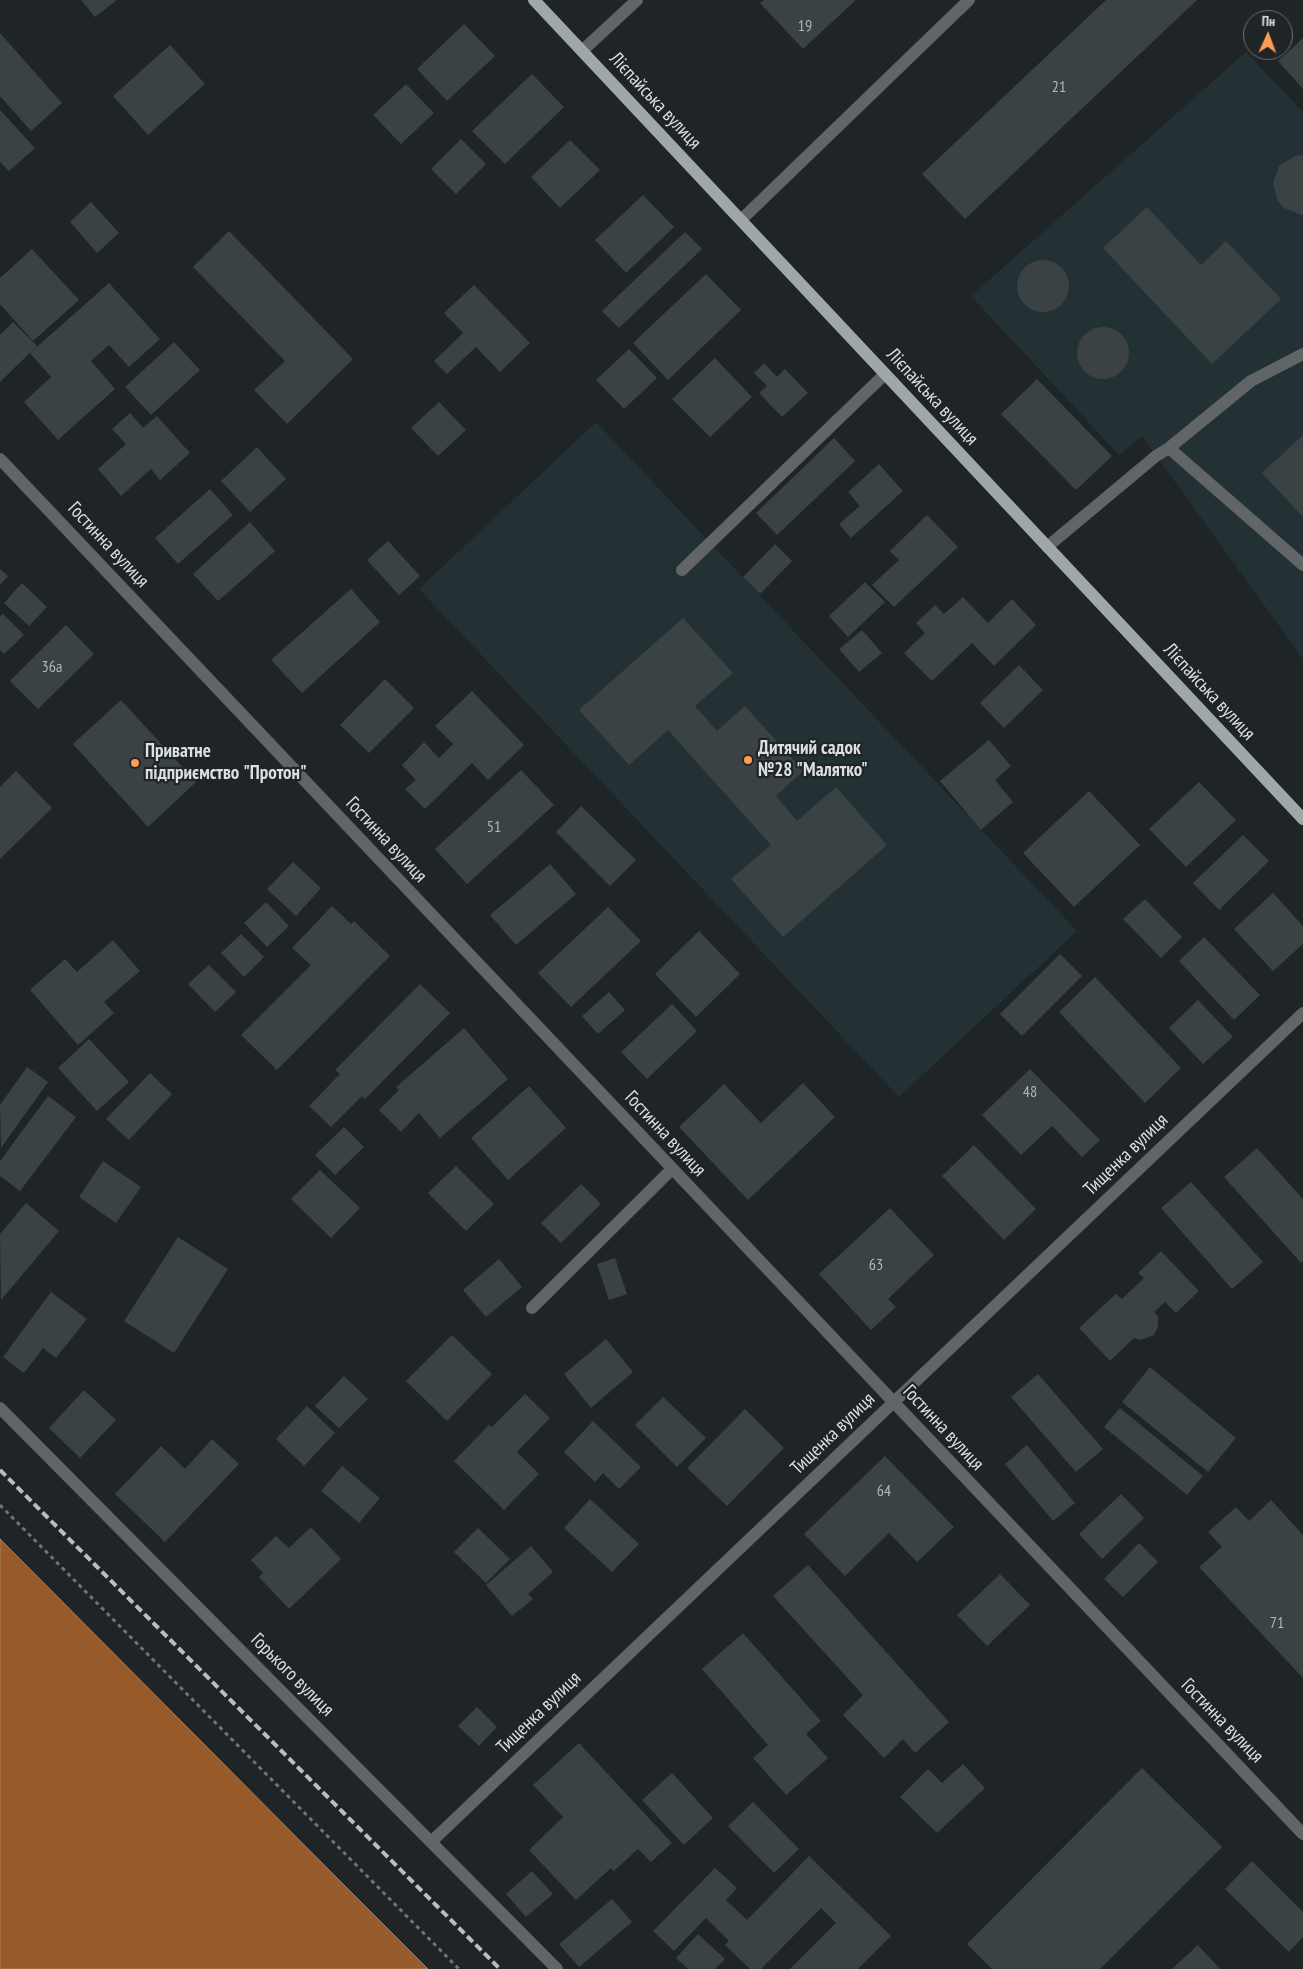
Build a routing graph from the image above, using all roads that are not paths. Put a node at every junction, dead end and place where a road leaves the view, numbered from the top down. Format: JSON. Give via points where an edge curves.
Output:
{"nodes":[{"id":1,"x":534,"y":0,"type":"edge"},
{"id":2,"x":637,"y":0,"type":"edge"},
{"id":3,"x":969,"y":0,"type":"edge"},
{"id":4,"x":582,"y":51,"type":"junction"},
{"id":5,"x":741,"y":220,"type":"junction"},
{"id":6,"x":1303,"y":354,"type":"edge"},
{"id":7,"x":885,"y":374,"type":"junction"},
{"id":8,"x":1169,"y":448,"type":"junction"},
{"id":9,"x":0,"y":459,"type":"edge"},
{"id":10,"x":1047,"y":547,"type":"junction"},
{"id":11,"x":1303,"y":565,"type":"edge"},
{"id":12,"x":682,"y":570,"type":"dead end"},
{"id":13,"x":1303,"y":819,"type":"edge"},
{"id":14,"x":1303,"y":1013,"type":"edge"},
{"id":15,"x":672,"y":1169,"type":"junction"},
{"id":16,"x":532,"y":1308,"type":"dead end"},
{"id":17,"x":894,"y":1402,"type":"junction"},
{"id":18,"x":0,"y":1408,"type":"edge"},
{"id":19,"x":1303,"y":1834,"type":"edge"},
{"id":20,"x":432,"y":1842,"type":"junction"},
{"id":21,"x":557,"y":1969,"type":"edge"}],
"edges":[{"from":1,"to":4,"type":"main road","name":"Лієпайська вулиця"},
{"from":2,"to":4,"type":"street"},
{"from":3,"to":5,"type":"street"},
{"from":4,"to":5,"type":"main road","name":"Лієпайська вулиця"},
{"from":5,"to":7,"type":"main road","name":"Лієпайська вулиця"},
{"from":6,"to":8,"type":"street","via":[[1251,381]]},
{"from":7,"to":10,"type":"main road","name":"Лієпайська вулиця"},
{"from":7,"to":12,"type":"street"},
{"from":8,"to":10,"type":"street"},
{"from":8,"to":11,"type":"street"},
{"from":9,"to":15,"type":"street","name":"Гостинна вулиця"},
{"from":10,"to":13,"type":"main road","name":"Лієпайська вулиця"},
{"from":14,"to":17,"type":"street","name":"Тищенка вулиця"},
{"from":15,"to":16,"type":"street"},
{"from":15,"to":17,"type":"street","name":"Гостинна вулиця"},
{"from":17,"to":19,"type":"street","name":"Гостинна вулиця"},
{"from":17,"to":20,"type":"street","name":"Тищенка вулиця"},
{"from":18,"to":20,"type":"street","name":"Горького вулиця"},
{"from":20,"to":21,"type":"street","name":"Горького вулиця"}]}
